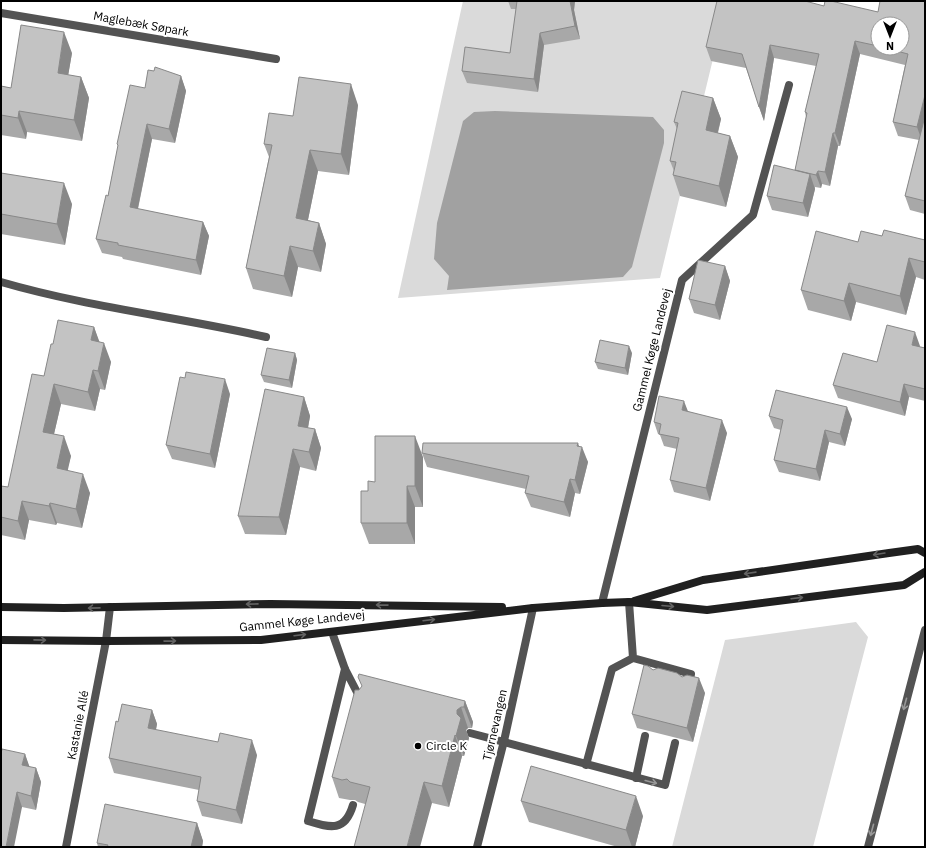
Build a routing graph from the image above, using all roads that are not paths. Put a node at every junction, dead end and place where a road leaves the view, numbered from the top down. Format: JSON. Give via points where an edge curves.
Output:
{"nodes":[{"id":1,"x":1,"y":13,"type":"edge"},
{"id":2,"x":276,"y":59,"type":"dead end"},
{"id":3,"x":789,"y":85,"type":"dead end"},
{"id":4,"x":1,"y":282,"type":"edge"},
{"id":5,"x":266,"y":337,"type":"dead end"},
{"id":6,"x":925,"y":553,"type":"edge"},
{"id":7,"x":925,"y":572,"type":"edge"},
{"id":8,"x":629,"y":602,"type":"junction"},
{"id":9,"x":602,"y":603,"type":"junction"},
{"id":10,"x":1,"y":607,"type":"edge"},
{"id":11,"x":110,"y":607,"type":"junction"},
{"id":12,"x":532,"y":608,"type":"junction"},
{"id":13,"x":925,"y":630,"type":"edge"},
{"id":14,"x":332,"y":632,"type":"junction"},
{"id":15,"x":1,"y":640,"type":"edge"},
{"id":16,"x":106,"y":641,"type":"junction"},
{"id":17,"x":633,"y":658,"type":"junction"},
{"id":18,"x":345,"y":669,"type":"junction"},
{"id":19,"x":688,"y":686,"type":"edge"},
{"id":20,"x":364,"y":706,"type":"edge"},
{"id":21,"x":470,"y":733,"type":"dead end"},
{"id":22,"x":645,"y":736,"type":"dead end"},
{"id":23,"x":504,"y":741,"type":"junction"},
{"id":24,"x":675,"y":743,"type":"dead end"},
{"id":25,"x":586,"y":765,"type":"junction"},
{"id":26,"x":636,"y":778,"type":"junction"},
{"id":27,"x":353,"y":805,"type":"dead end"},
{"id":28,"x":66,"y":847,"type":"edge"},
{"id":29,"x":478,"y":847,"type":"edge"},
{"id":30,"x":868,"y":847,"type":"edge"}],
"edges":[{"from":1,"to":2,"type":"street","name":"Maglebæk Søpark"},
{"from":3,"to":9,"type":"street","name":"Gammel Køge Landevej","via":[[753,215],[682,280]]},
{"from":4,"to":5,"type":"street","via":[[39,293]]},
{"from":6,"to":8,"type":"main road","name":"Gammel Køge Landevej","one_way":true,"via":[[918,549],[703,580]]},
{"from":8,"to":7,"type":"main road","name":"Gammel Køge Landevej","one_way":true,"via":[[707,610],[904,585]]},
{"from":8,"to":9,"type":"main road","name":"Gammel Køge Landevej"},
{"from":8,"to":17,"type":"street"},
{"from":9,"to":12,"type":"main road","name":"Gammel Køge Landevej"},
{"from":11,"to":10,"type":"main road","name":"Gammel Køge Landevej","one_way":true},
{"from":12,"to":11,"type":"main road","name":"Gammel Køge Landevej","one_way":true,"via":[[277,604]]},
{"from":11,"to":16,"type":"street","name":"Kastanie Allé"},
{"from":14,"to":12,"type":"main road","name":"Gammel Køge Landevej","one_way":true},
{"from":12,"to":23,"type":"street","name":"Tjørnevangen"},
{"from":13,"to":30,"type":"street","one_way":true},
{"from":16,"to":14,"type":"main road","name":"Gammel Køge Landevej","one_way":true,"via":[[262,640]]},
{"from":14,"to":18,"type":"street"},
{"from":15,"to":16,"type":"main road","name":"Gammel Køge Landevej","one_way":true},
{"from":16,"to":28,"type":"street","name":"Kastanie Allé"},
{"from":17,"to":19,"type":"street","via":[[661,669],[692,674]]},
{"from":17,"to":25,"type":"street","via":[[612,669]]},
{"from":18,"to":20,"type":"street"},
{"from":18,"to":27,"type":"street","via":[[308,821],[325,826],[338,826],[346,821]]},
{"from":21,"to":23,"type":"street"},
{"from":22,"to":26,"type":"street"},
{"from":23,"to":25,"type":"street"},
{"from":23,"to":29,"type":"street","name":"Tjørnevangen"},
{"from":26,"to":24,"type":"street","one_way":true,"via":[[665,785]]},
{"from":25,"to":26,"type":"street"}]}
